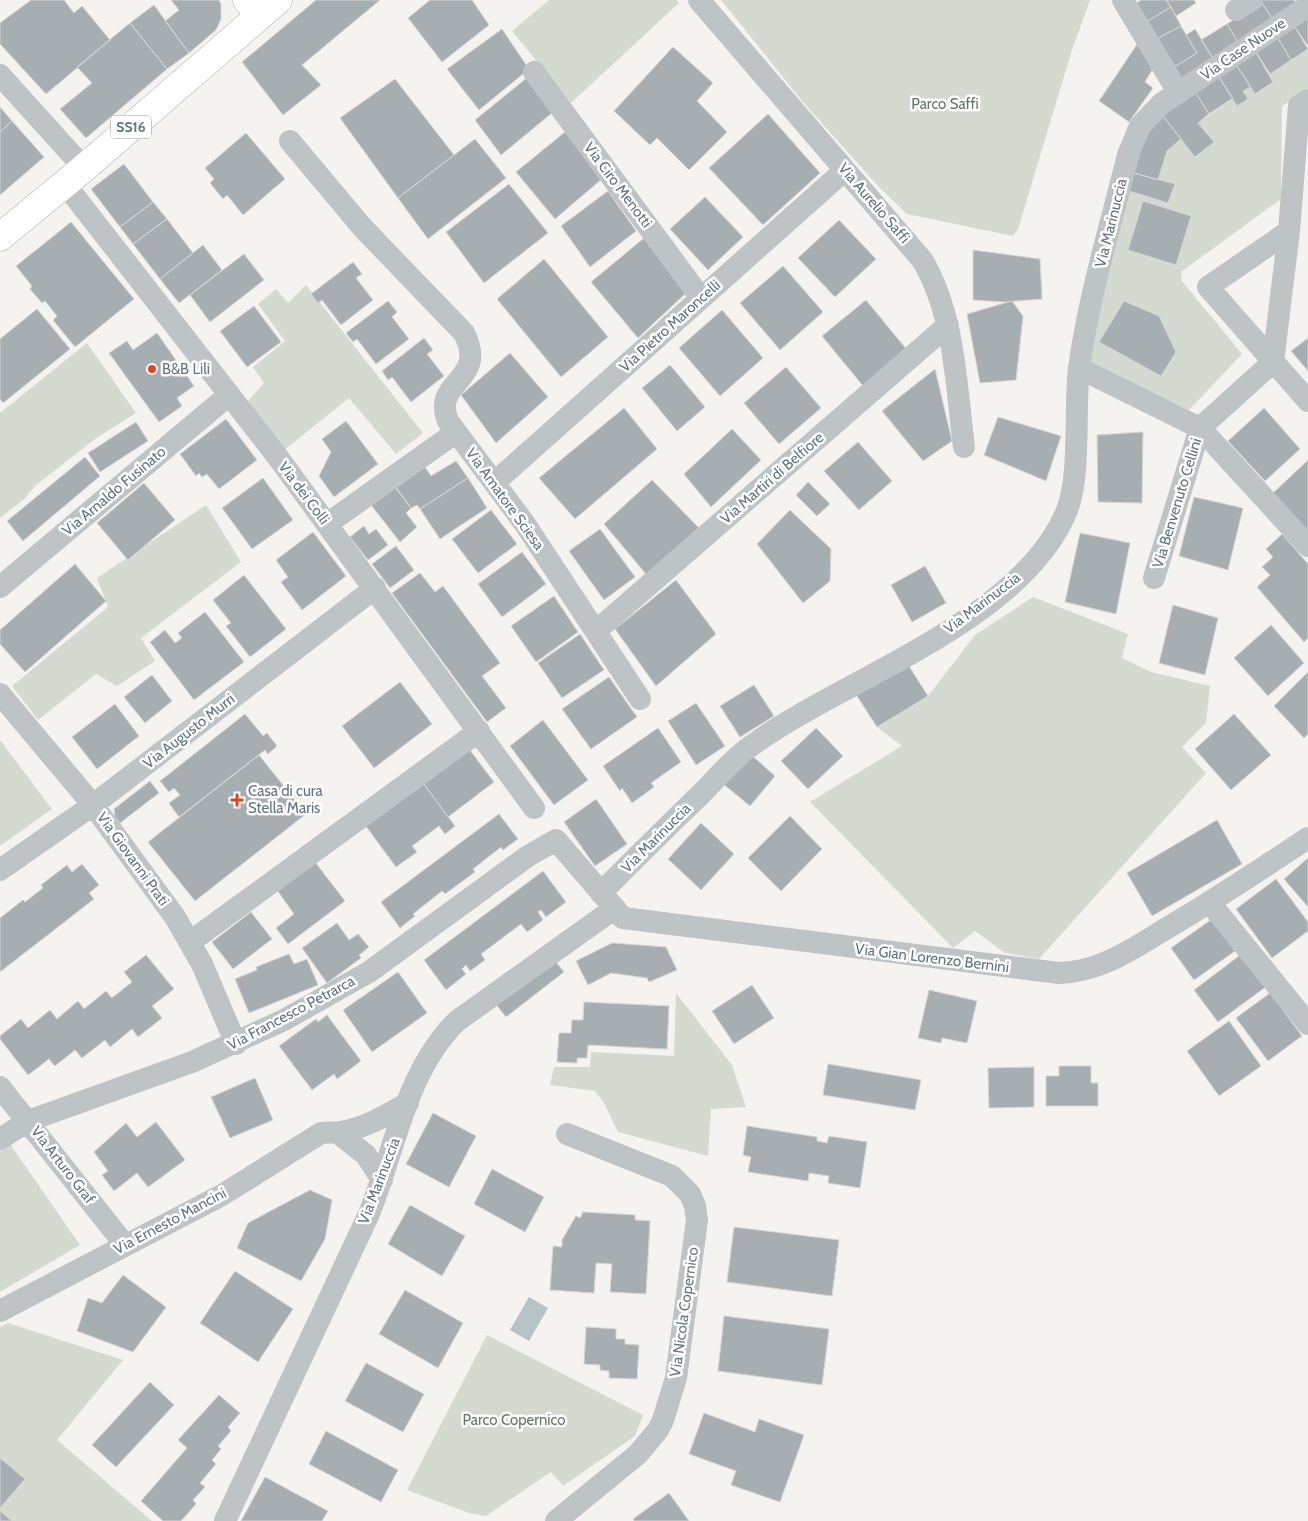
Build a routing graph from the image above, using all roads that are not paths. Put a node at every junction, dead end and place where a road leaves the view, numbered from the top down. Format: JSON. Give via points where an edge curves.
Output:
{"nodes":[{"id":1,"x":699,"y":0,"type":"edge"},
{"id":2,"x":1123,"y":0,"type":"edge"},
{"id":3,"x":261,"y":5,"type":"edge"},
{"id":4,"x":1308,"y":6,"type":"edge"},
{"id":5,"x":534,"y":72,"type":"dead end"},
{"id":6,"x":0,"y":75,"type":"edge"},
{"id":7,"x":1178,"y":92,"type":"junction"},
{"id":8,"x":1308,"y":100,"type":"edge"},
{"id":9,"x":290,"y":141,"type":"dead end"},
{"id":10,"x":845,"y":170,"type":"junction"},
{"id":11,"x":74,"y":176,"type":"junction"},
{"id":12,"x":1289,"y":231,"type":"junction"},
{"id":13,"x":0,"y":237,"type":"edge"},
{"id":14,"x":701,"y":298,"type":"junction"},
{"id":15,"x":948,"y":325,"type":"junction"},
{"id":16,"x":1273,"y":362,"type":"junction"},
{"id":17,"x":1079,"y":368,"type":"junction"},
{"id":18,"x":229,"y":395,"type":"junction"},
{"id":19,"x":1308,"y":401,"type":"edge"},
{"id":20,"x":1200,"y":428,"type":"junction"},
{"id":21,"x":456,"y":432,"type":"junction"},
{"id":22,"x":964,"y":447,"type":"dead end"},
{"id":23,"x":495,"y":482,"type":"junction"},
{"id":24,"x":327,"y":524,"type":"junction"},
{"id":25,"x":1308,"y":546,"type":"edge"},
{"id":26,"x":1154,"y":578,"type":"dead end"},
{"id":27,"x":0,"y":587,"type":"edge"},
{"id":28,"x":375,"y":588,"type":"junction"},
{"id":29,"x":596,"y":631,"type":"junction"},
{"id":30,"x":0,"y":694,"type":"edge"},
{"id":31,"x":640,"y":699,"type":"dead end"},
{"id":32,"x":479,"y":731,"type":"junction"},
{"id":33,"x":93,"y":805,"type":"junction"},
{"id":34,"x":534,"y":808,"type":"dead end"},
{"id":35,"x":1308,"y":838,"type":"edge"},
{"id":36,"x":556,"y":840,"type":"joint"},
{"id":37,"x":0,"y":870,"type":"edge"},
{"id":38,"x":608,"y":900,"type":"junction"},
{"id":39,"x":1210,"y":903,"type":"junction"},
{"id":40,"x":190,"y":942,"type":"junction"},
{"id":41,"x":1308,"y":1024,"type":"edge"},
{"id":42,"x":236,"y":1044,"type":"junction"},
{"id":43,"x":0,"y":1087,"type":"edge"},
{"id":44,"x":408,"y":1103,"type":"junction"},
{"id":45,"x":28,"y":1121,"type":"junction"},
{"id":46,"x":338,"y":1133,"type":"junction"},
{"id":47,"x":567,"y":1134,"type":"dead end"},
{"id":48,"x":0,"y":1139,"type":"edge"},
{"id":49,"x":382,"y":1180,"type":"junction"},
{"id":50,"x":125,"y":1245,"type":"junction"},
{"id":51,"x":0,"y":1311,"type":"edge"},
{"id":52,"x":225,"y":1521,"type":"edge"},
{"id":53,"x":556,"y":1521,"type":"edge"}],
"edges":[{"from":1,"to":10,"type":"street","name":"Via Aurelio Saffi"},
{"from":2,"to":7,"type":"street"},
{"from":3,"to":11,"type":"main road","number":"SS16"},
{"from":4,"to":7,"type":"street","name":"Via Case Nuove"},
{"from":5,"to":14,"type":"street","name":"Via Ciro Menotti"},
{"from":6,"to":11,"type":"street","name":"Via dei Colli"},
{"from":7,"to":17,"type":"street","name":"Via Marinuccia","via":[[1160,104],[1143,122],[1130,146]]},
{"from":8,"to":12,"type":"street","via":[[1299,106]]},
{"from":9,"to":21,"type":"street","via":[[362,228],[464,333],[471,352],[469,368],[445,398],[444,407]]},
{"from":10,"to":14,"type":"street","name":"Via Pietro Maroncelli"},
{"from":10,"to":15,"type":"street","name":"Via Aurelio Saffi","via":[[923,261],[940,297]]},
{"from":11,"to":13,"type":"main road","number":"SS16"},
{"from":11,"to":18,"type":"street","name":"Via dei Colli"},
{"from":12,"to":16,"type":"street"},
{"from":12,"to":16,"type":"street","via":[[1208,287]]},
{"from":14,"to":23,"type":"street","name":"Via Pietro Maroncelli"},
{"from":15,"to":22,"type":"street","name":"Via Aurelio Saffi"},
{"from":15,"to":29,"type":"street","name":"Via Martiri di Belfiore"},
{"from":16,"to":19,"type":"street"},
{"from":16,"to":20,"type":"street"},
{"from":17,"to":20,"type":"street","name":"Via Benvenuto Cellini"},
{"from":17,"to":38,"type":"street","name":"Via Marinuccia","via":[[1070,499],[1057,530],[1034,562],[1003,591],[935,639],[776,729],[739,754]]},
{"from":18,"to":24,"type":"street","name":"Via dei Colli"},
{"from":18,"to":27,"type":"street","name":"Via Arnaldo Fusinato"},
{"from":20,"to":25,"type":"street","name":"Via Benvenuto Cellini"},
{"from":20,"to":26,"type":"street","name":"Via Benvenuto Cellini"},
{"from":21,"to":23,"type":"street","name":"Via Amatore Sciesa"},
{"from":21,"to":24,"type":"street","name":"Via Amatore Sciesa"},
{"from":23,"to":29,"type":"street","name":"Via Amatore Sciesa"},
{"from":24,"to":28,"type":"street","name":"Via dei Colli"},
{"from":28,"to":32,"type":"street","name":"Via dei Colli"},
{"from":28,"to":33,"type":"street","name":"Via Augusto Murri"},
{"from":29,"to":31,"type":"street","name":"Via Amatore Sciesa"},
{"from":30,"to":33,"type":"street","name":"Via Giovanni Prati"},
{"from":32,"to":34,"type":"street","name":"Via dei Colli"},
{"from":32,"to":40,"type":"street"},
{"from":33,"to":37,"type":"street","name":"Via Augusto Murri"},
{"from":33,"to":40,"type":"street","name":"Via Giovanni Prati","via":[[157,890]]},
{"from":35,"to":39,"type":"street","name":"Via Gian Lorenzo Bernini"},
{"from":36,"to":38,"type":"street","name":"Via Gian Lorenzo Bernini"},
{"from":36,"to":42,"type":"street","name":"Via Francesco Petrarca","via":[[528,856],[369,972]]},
{"from":38,"to":39,"type":"street","name":"Via Gian Lorenzo Bernini","via":[[623,918],[1059,973],[1077,972],[1103,964]]},
{"from":38,"to":44,"type":"street","name":"Via Marinuccia","via":[[457,1021],[428,1057]]},
{"from":39,"to":41,"type":"street"},
{"from":40,"to":42,"type":"street","name":"Via Giovanni Prati"},
{"from":42,"to":45,"type":"street","name":"Via Francesco Petrarca"},
{"from":43,"to":45,"type":"street","name":"Via Arturo Graf"},
{"from":44,"to":46,"type":"street","name":"Via Ernesto Mancini","via":[[374,1123]]},
{"from":44,"to":49,"type":"street","name":"Via Marinuccia"},
{"from":45,"to":48,"type":"street","name":"Via Francesco Petrarca"},
{"from":45,"to":50,"type":"street","name":"Via Arturo Graf"},
{"from":46,"to":49,"type":"street","via":[[366,1155]]},
{"from":46,"to":50,"type":"street","name":"Via Ernesto Mancini","via":[[321,1133],[222,1195]]},
{"from":47,"to":53,"type":"street","name":"Via Nicola Copernico","via":[[672,1176],[690,1194],[697,1220],[677,1370],[663,1420],[638,1454]]},
{"from":49,"to":52,"type":"street","name":"Via Marinuccia"},
{"from":50,"to":51,"type":"street","name":"Via Ernesto Mancini"}]}
